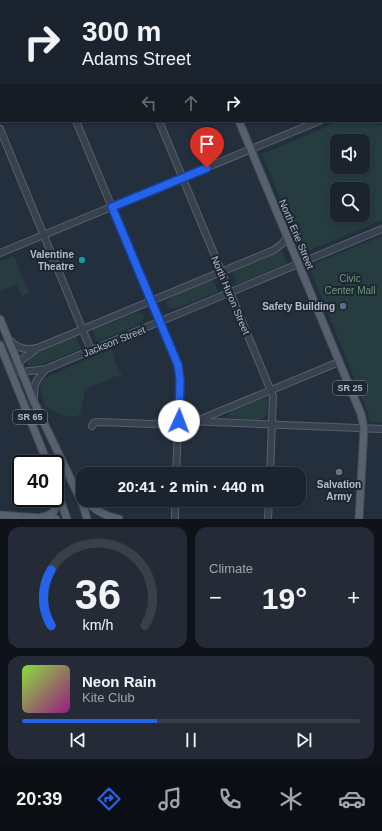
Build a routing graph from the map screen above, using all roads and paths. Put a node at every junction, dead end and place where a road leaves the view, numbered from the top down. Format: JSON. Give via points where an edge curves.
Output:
{"nodes":[{"id":1,"x":76,"y":122,"type":"edge"},
{"id":2,"x":159,"y":122,"type":"edge"},
{"id":3,"x":239,"y":122,"type":"edge"},
{"id":4,"x":316,"y":122,"type":"edge"},
{"id":5,"x":0,"y":129,"type":"edge"},
{"id":6,"x":250,"y":150,"type":"junction"},
{"id":7,"x":182,"y":178,"type":"junction"},
{"id":8,"x":112,"y":207,"type":"junction"},
{"id":9,"x":382,"y":229,"type":"edge"},
{"id":10,"x":44,"y":235,"type":"junction"},
{"id":11,"x":288,"y":237,"type":"junction"},
{"id":12,"x":0,"y":253,"type":"edge"},
{"id":13,"x":299,"y":264,"type":"junction"},
{"id":14,"x":221,"y":272,"type":"junction"},
{"id":15,"x":230,"y":293,"type":"junction"},
{"id":16,"x":151,"y":301,"type":"junction"},
{"id":17,"x":0,"y":319,"type":"edge"},
{"id":18,"x":159,"y":322,"type":"junction"},
{"id":19,"x":83,"y":330,"type":"junction"},
{"id":20,"x":8,"y":337,"type":"junction"},
{"id":21,"x":0,"y":345,"type":"edge"},
{"id":22,"x":40,"y":347,"type":"junction"},
{"id":23,"x":91,"y":350,"type":"junction"},
{"id":24,"x":340,"y":362,"type":"junction"},
{"id":25,"x":18,"y":364,"type":"junction"},
{"id":26,"x":46,"y":369,"type":"junction"},
{"id":27,"x":11,"y":371,"type":"junction"},
{"id":28,"x":22,"y":372,"type":"junction"},
{"id":29,"x":271,"y":390,"type":"junction"},
{"id":30,"x":34,"y":402,"type":"junction"},
{"id":31,"x":179,"y":421,"type":"junction"},
{"id":32,"x":196,"y":421,"type":"junction"},
{"id":33,"x":272,"y":424,"type":"junction"},
{"id":34,"x":92,"y":426,"type":"dead end"},
{"id":35,"x":364,"y":428,"type":"junction"},
{"id":36,"x":382,"y":430,"type":"edge"},
{"id":37,"x":44,"y":455,"type":"edge"},
{"id":38,"x":176,"y":467,"type":"edge"},
{"id":39,"x":270,"y":467,"type":"edge"},
{"id":40,"x":72,"y":483,"type":"junction"},
{"id":41,"x":76,"y":488,"type":"edge"},
{"id":42,"x":56,"y":507,"type":"edge"},
{"id":43,"x":63,"y":507,"type":"edge"},
{"id":44,"x":92,"y":507,"type":"edge"},
{"id":45,"x":175,"y":507,"type":"edge"},
{"id":46,"x":269,"y":507,"type":"edge"},
{"id":47,"x":0,"y":514,"type":"edge"},
{"id":48,"x":38,"y":517,"type":"junction"},
{"id":49,"x":56,"y":519,"type":"edge"},
{"id":50,"x":67,"y":519,"type":"edge"},
{"id":51,"x":87,"y":519,"type":"edge"},
{"id":52,"x":119,"y":519,"type":"edge"},
{"id":53,"x":174,"y":519,"type":"edge"},
{"id":54,"x":268,"y":519,"type":"edge"},
{"id":55,"x":359,"y":519,"type":"edge"}],
"edges":[{"from":1,"to":8,"type":"street"},
{"from":2,"to":7,"type":"street","name":"North Huron Street"},
{"from":3,"to":6,"type":"main road","name":"North Erie Street","number":"SR 25"},
{"from":4,"to":6,"type":"street"},
{"from":5,"to":10,"type":"street"},
{"from":6,"to":7,"type":"street"},
{"from":6,"to":11,"type":"main road","name":"North Erie Street","number":"SR 25"},
{"from":7,"to":8,"type":"street"},
{"from":7,"to":14,"type":"street","name":"North Huron Street"},
{"from":8,"to":10,"type":"street"},
{"from":8,"to":16,"type":"street"},
{"from":9,"to":13,"type":"street","name":"Jackson Street"},
{"from":10,"to":12,"type":"street"},
{"from":10,"to":19,"type":"street"},
{"from":11,"to":13,"type":"main road","name":"North Erie Street","number":"SR 25"},
{"from":11,"to":14,"type":"street","via":[[274,250]]},
{"from":13,"to":15,"type":"street","name":"Jackson Street"},
{"from":13,"to":24,"type":"main road","name":"North Erie Street","number":"SR 25"},
{"from":14,"to":15,"type":"street","name":"North Huron Street"},
{"from":14,"to":16,"type":"street"},
{"from":15,"to":18,"type":"street","name":"Jackson Street"},
{"from":15,"to":29,"type":"street","name":"North Huron Street"},
{"from":16,"to":18,"type":"street"},
{"from":16,"to":19,"type":"street"},
{"from":17,"to":20,"type":"main road","number":"SR 65"},
{"from":18,"to":23,"type":"street","name":"Jackson Street"},
{"from":18,"to":31,"type":"street","via":[[180,372]]},
{"from":19,"to":22,"type":"street"},
{"from":19,"to":23,"type":"street"},
{"from":20,"to":22,"type":"street","via":[[13,344],[22,349]]},
{"from":20,"to":25,"type":"main road","number":"SR 65"},
{"from":21,"to":27,"type":"main road","number":"SR 65"},
{"from":22,"to":25,"type":"street"},
{"from":23,"to":26,"type":"street","name":"Jackson Street"},
{"from":24,"to":29,"type":"street"},
{"from":24,"to":35,"type":"main road","name":"North Erie Street","number":"SR 25"},
{"from":25,"to":27,"type":"street"},
{"from":25,"to":28,"type":"main road","number":"SR 65"},
{"from":26,"to":28,"type":"street","name":"Jackson Street"},
{"from":26,"to":30,"type":"street","via":[[34,385]]},
{"from":27,"to":28,"type":"street","name":"Jackson Street"},
{"from":27,"to":37,"type":"main road","number":"SR 65"},
{"from":28,"to":30,"type":"main road","number":"SR 65"},
{"from":29,"to":32,"type":"street"},
{"from":29,"to":33,"type":"street","name":"North Huron Street"},
{"from":30,"to":40,"type":"main road","number":"SR 65"},
{"from":31,"to":32,"type":"street"},
{"from":31,"to":34,"type":"street","via":[[152,424],[98,422]]},
{"from":31,"to":38,"type":"street"},
{"from":32,"to":33,"type":"street"},
{"from":33,"to":35,"type":"street"},
{"from":33,"to":39,"type":"street","name":"North Huron Street"},
{"from":35,"to":36,"type":"street"},
{"from":35,"to":55,"type":"main road","name":"North Erie Street","number":"SR 25"},
{"from":40,"to":41,"type":"main road"},
{"from":40,"to":51,"type":"main road","number":"SR 65"},
{"from":42,"to":48,"type":"main road","via":[[49,515]]},
{"from":43,"to":50,"type":"main road"},
{"from":44,"to":52,"type":"main road"},
{"from":45,"to":53,"type":"street"},
{"from":46,"to":54,"type":"street"},
{"from":47,"to":48,"type":"main road"},
{"from":48,"to":49,"type":"main road"}]}
